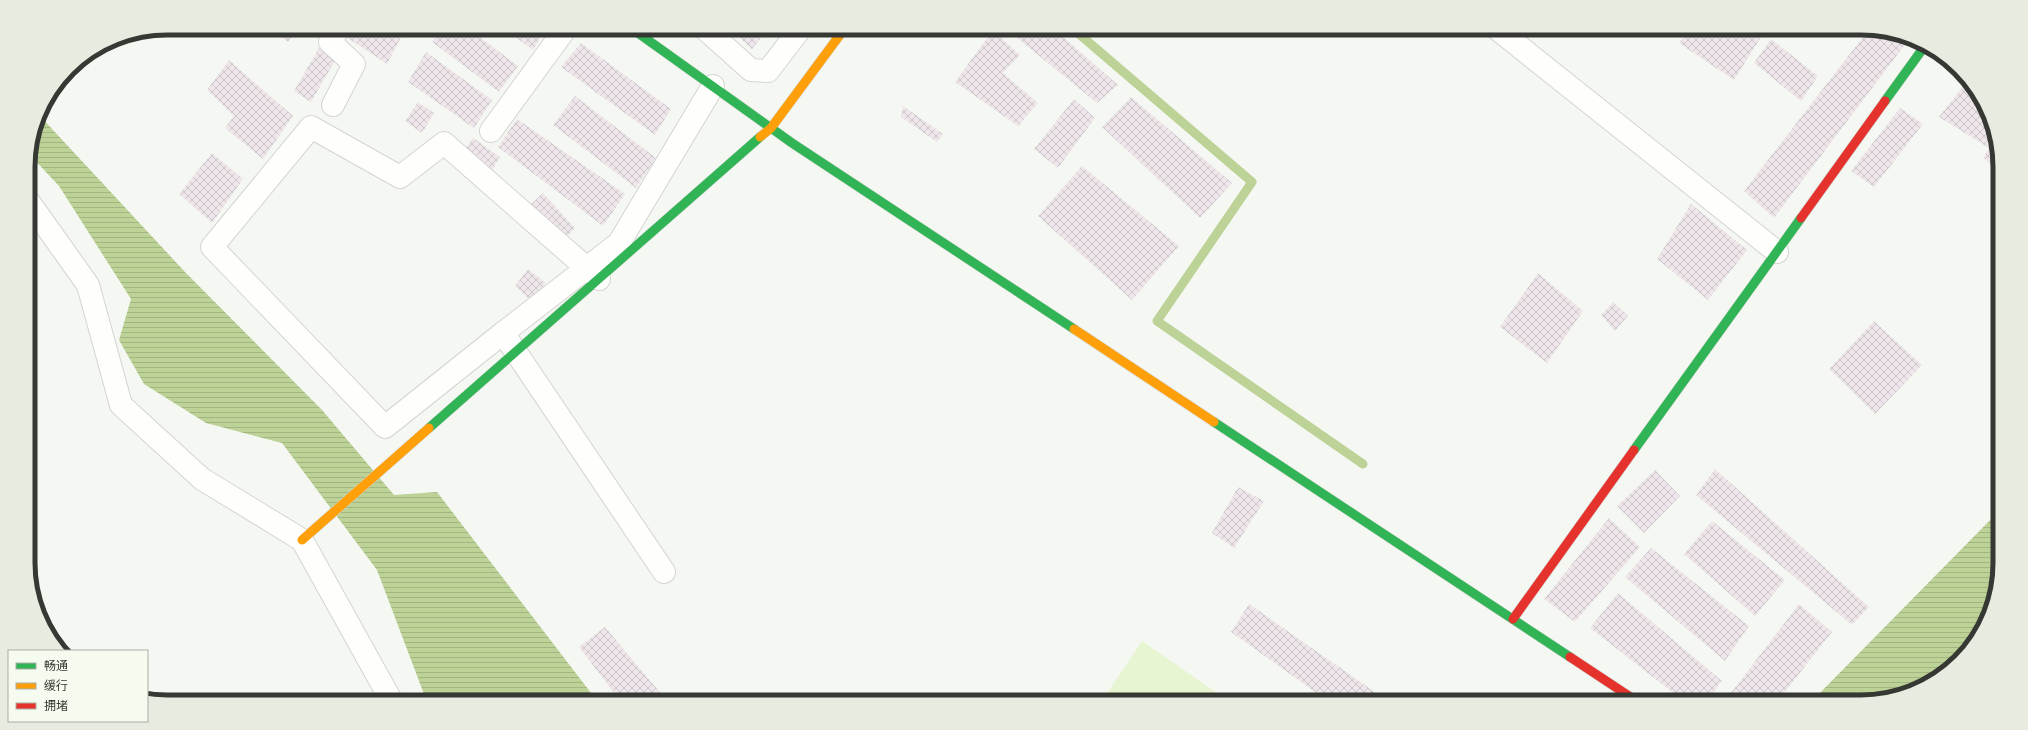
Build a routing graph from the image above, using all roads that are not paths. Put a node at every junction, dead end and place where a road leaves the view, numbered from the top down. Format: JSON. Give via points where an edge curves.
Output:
{"nodes":[{"id":1,"x":334,"y":35,"type":"edge"},
{"id":2,"x":561,"y":35,"type":"edge"},
{"id":3,"x":641,"y":35,"type":"edge"},
{"id":4,"x":712,"y":35,"type":"edge"},
{"id":5,"x":796,"y":35,"type":"edge"},
{"id":6,"x":840,"y":35,"type":"edge"},
{"id":7,"x":1505,"y":35,"type":"edge"},
{"id":8,"x":1922,"y":50,"type":"edge"},
{"id":9,"x":713,"y":86,"type":"junction"},
{"id":10,"x":333,"y":105,"type":"dead end"},
{"id":11,"x":771,"y":128,"type":"junction"},
{"id":12,"x":491,"y":131,"type":"dead end"},
{"id":13,"x":35,"y":210,"type":"edge"},
{"id":14,"x":1777,"y":252,"type":"junction"},
{"id":15,"x":592,"y":274,"type":"junction"},
{"id":16,"x":503,"y":333,"type":"junction"},
{"id":17,"x":516,"y":352,"type":"junction"},
{"id":18,"x":302,"y":540,"type":"junction"},
{"id":19,"x":664,"y":572,"type":"dead end"},
{"id":20,"x":1513,"y":619,"type":"junction"},
{"id":21,"x":387,"y":695,"type":"edge"},
{"id":22,"x":1627,"y":695,"type":"edge"}],
"edges":[{"from":1,"to":10,"type":"street","via":[[330,42],[354,64]]},
{"from":2,"to":12,"type":"street"},
{"from":3,"to":9,"type":"street"},
{"from":4,"to":5,"type":"street","via":[[751,70],[768,71]]},
{"from":6,"to":11,"type":"street"},
{"from":7,"to":14,"type":"street"},
{"from":8,"to":14,"type":"street"},
{"from":9,"to":11,"type":"street"},
{"from":9,"to":15,"type":"street","via":[[619,243]]},
{"from":11,"to":15,"type":"street"},
{"from":11,"to":20,"type":"street"},
{"from":13,"to":18,"type":"street","via":[[88,285],[121,405],[202,479]]},
{"from":14,"to":20,"type":"street"},
{"from":15,"to":16,"type":"street"},
{"from":15,"to":16,"type":"street","via":[[444,143],[400,177],[311,126],[212,247],[385,426]]},
{"from":15,"to":17,"type":"street"},
{"from":16,"to":17,"type":"street"},
{"from":17,"to":18,"type":"street"},
{"from":17,"to":19,"type":"street"},
{"from":18,"to":21,"type":"street"},
{"from":20,"to":22,"type":"street"}]}
